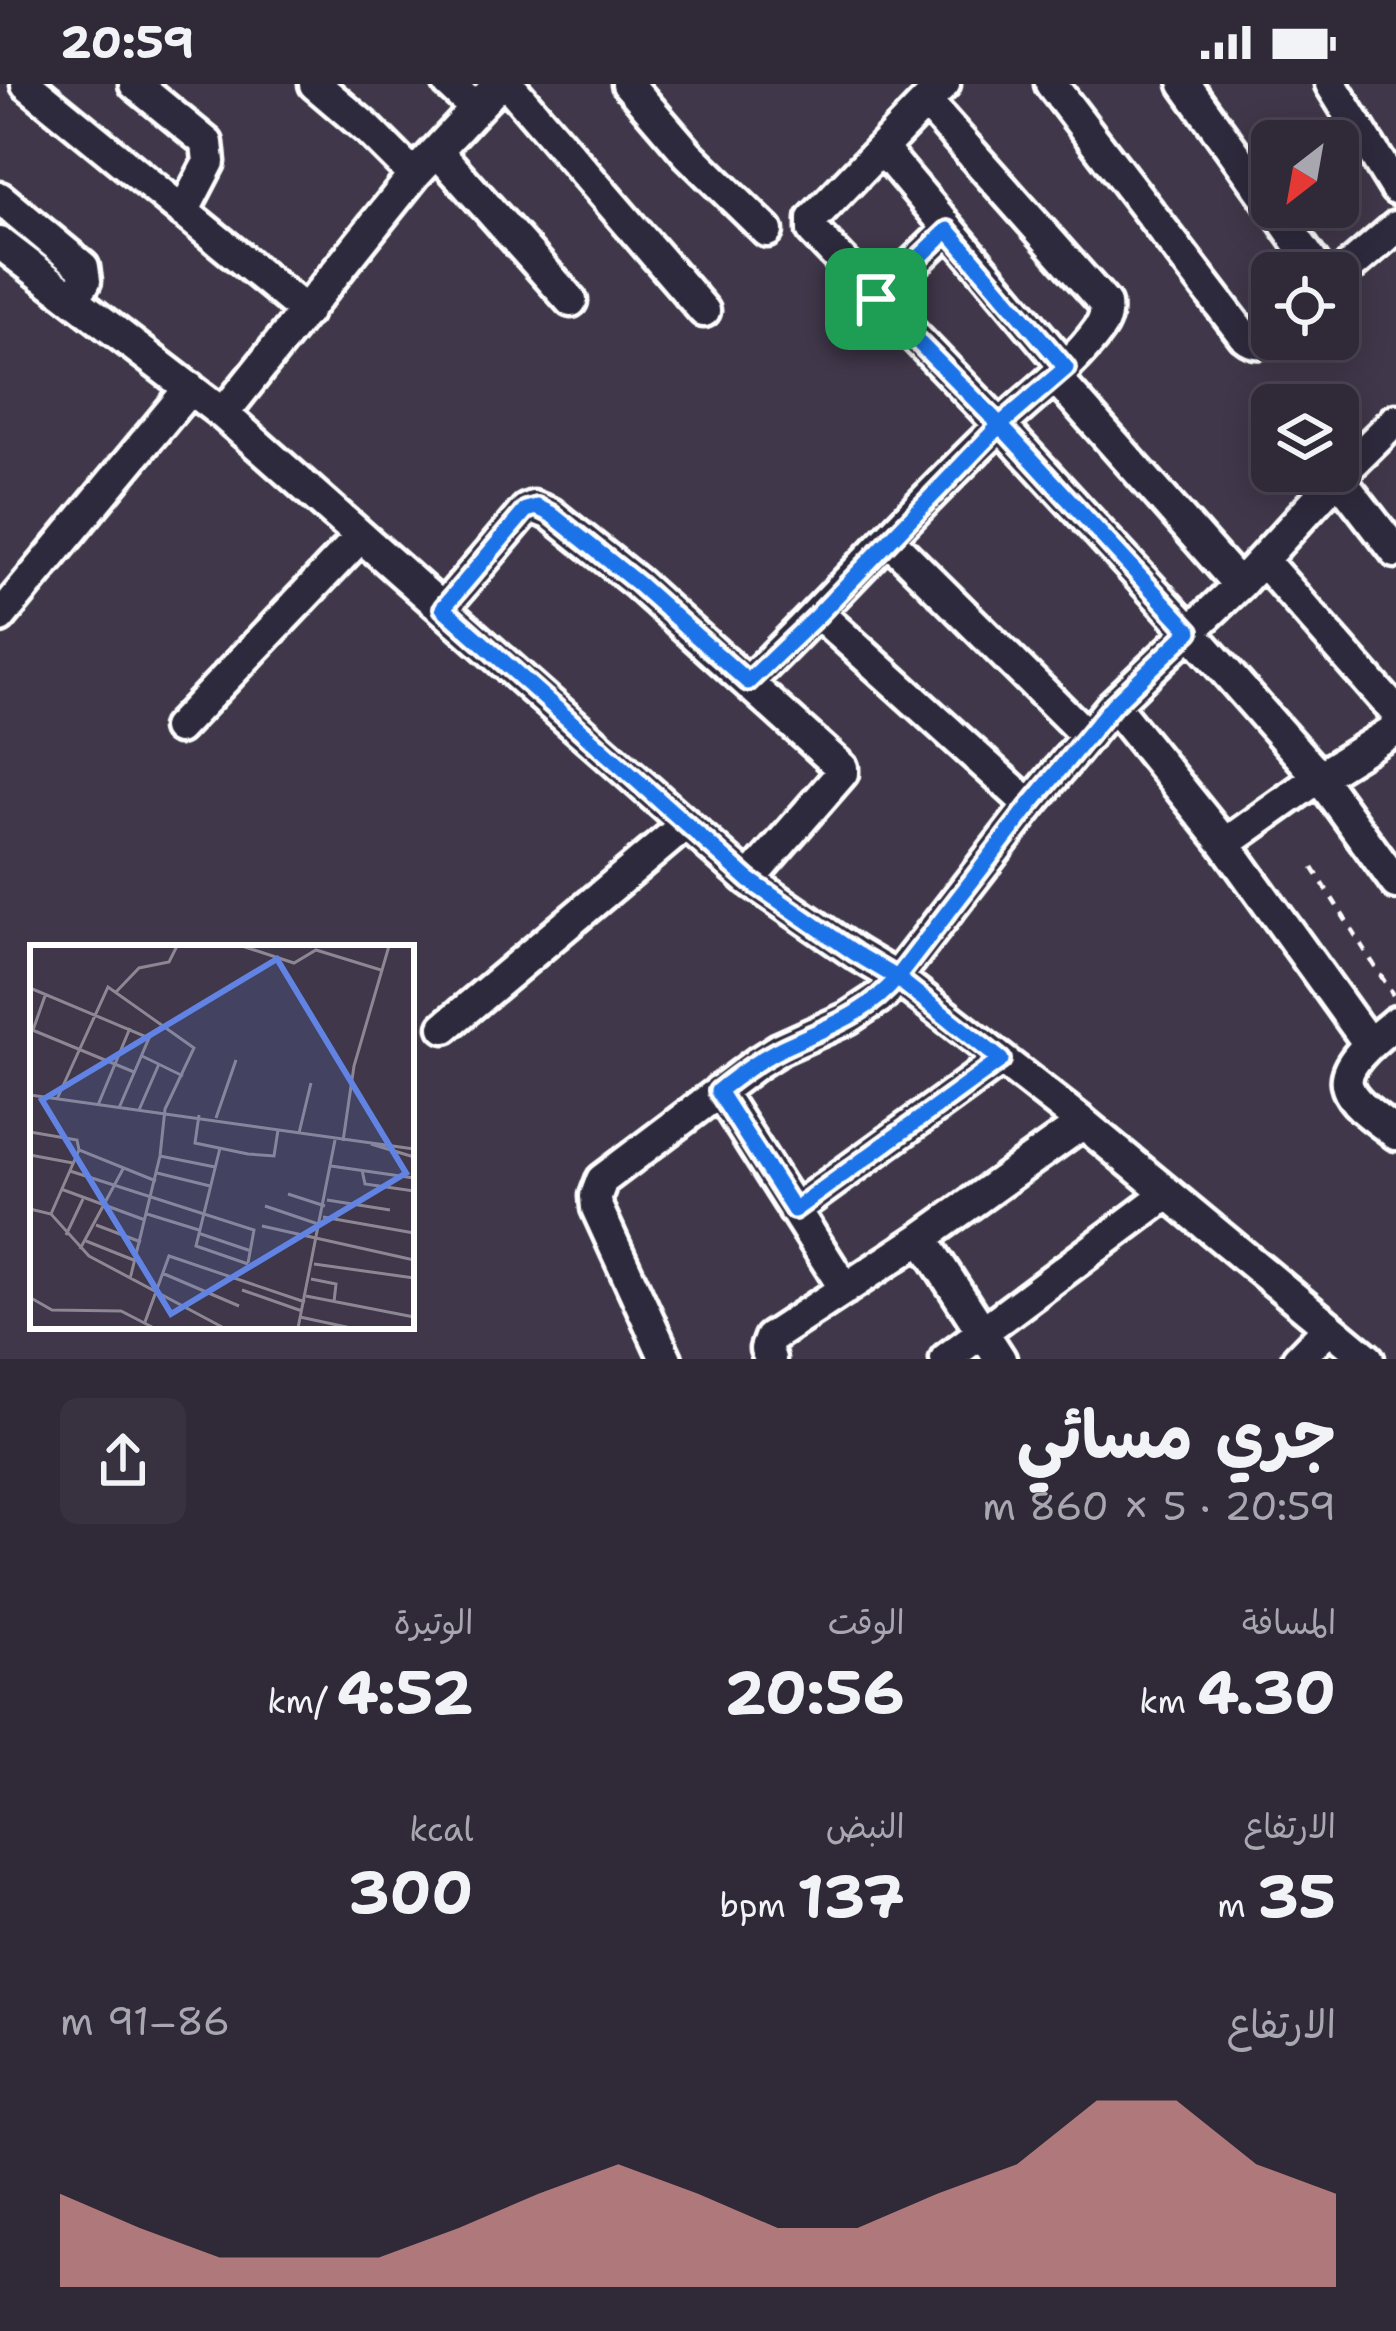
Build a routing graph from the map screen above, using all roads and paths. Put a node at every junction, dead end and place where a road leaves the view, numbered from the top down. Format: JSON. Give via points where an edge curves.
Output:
{"nodes":[{"id":1,"x":27,"y":84,"type":"edge"},
{"id":2,"x":135,"y":84,"type":"edge"},
{"id":3,"x":315,"y":84,"type":"edge"},
{"id":4,"x":449,"y":84,"type":"edge"},
{"id":5,"x":503,"y":84,"type":"edge"},
{"id":6,"x":628,"y":84,"type":"edge"},
{"id":7,"x":1051,"y":84,"type":"edge"},
{"id":8,"x":1185,"y":84,"type":"edge"},
{"id":9,"x":1331,"y":84,"type":"edge"},
{"id":10,"x":935,"y":93,"type":"edge"},
{"id":11,"x":475,"y":108,"type":"junction"},
{"id":12,"x":882,"y":149,"type":"junction"},
{"id":13,"x":437,"y":151,"type":"junction"},
{"id":14,"x":414,"y":175,"type":"junction"},
{"id":15,"x":1251,"y":176,"type":"edge"},
{"id":16,"x":1396,"y":189,"type":"edge"},
{"id":17,"x":0,"y":198,"type":"edge"},
{"id":18,"x":183,"y":212,"type":"junction"},
{"id":19,"x":1396,"y":227,"type":"edge"},
{"id":20,"x":948,"y":230,"type":"junction"},
{"id":21,"x":767,"y":231,"type":"dead end"},
{"id":22,"x":0,"y":243,"type":"edge"},
{"id":23,"x":1359,"y":260,"type":"edge"},
{"id":24,"x":74,"y":299,"type":"junction"},
{"id":25,"x":876,"y":299,"type":"junction"},
{"id":26,"x":571,"y":301,"type":"dead end"},
{"id":27,"x":704,"y":310,"type":"dead end"},
{"id":28,"x":306,"y":312,"type":"junction"},
{"id":29,"x":1251,"y":342,"type":"edge"},
{"id":30,"x":1060,"y":372,"type":"junction"},
{"id":31,"x":190,"y":388,"type":"junction"},
{"id":32,"x":223,"y":414,"type":"junction"},
{"id":33,"x":1396,"y":420,"type":"edge"},
{"id":34,"x":1000,"y":425,"type":"junction"},
{"id":35,"x":1359,"y":456,"type":"edge"},
{"id":36,"x":1325,"y":492,"type":"edge"},
{"id":37,"x":1350,"y":492,"type":"edge"},
{"id":38,"x":360,"y":537,"type":"junction"},
{"id":39,"x":889,"y":540,"type":"junction"},
{"id":40,"x":1396,"y":552,"type":"edge"},
{"id":41,"x":1263,"y":561,"type":"junction"},
{"id":42,"x":1239,"y":585,"type":"junction"},
{"id":43,"x":443,"y":608,"type":"junction"},
{"id":44,"x":819,"y":614,"type":"junction"},
{"id":45,"x":0,"y":617,"type":"edge"},
{"id":46,"x":1190,"y":631,"type":"junction"},
{"id":47,"x":748,"y":682,"type":"junction"},
{"id":48,"x":1113,"y":705,"type":"junction"},
{"id":49,"x":1396,"y":712,"type":"edge"},
{"id":50,"x":178,"y":728,"type":"dead end"},
{"id":51,"x":1396,"y":729,"type":"edge"},
{"id":52,"x":1087,"y":736,"type":"junction"},
{"id":53,"x":1319,"y":778,"type":"junction"},
{"id":54,"x":1030,"y":805,"type":"junction"},
{"id":55,"x":685,"y":825,"type":"junction"},
{"id":56,"x":1225,"y":844,"type":"junction"},
{"id":57,"x":1313,"y":868,"type":"dead end"},
{"id":58,"x":749,"y":880,"type":"junction"},
{"id":59,"x":1396,"y":883,"type":"edge"},
{"id":60,"x":897,"y":978,"type":"junction"},
{"id":61,"x":1396,"y":1000,"type":"edge"},
{"id":62,"x":1396,"y":1022,"type":"edge"},
{"id":63,"x":445,"y":1027,"type":"dead end"},
{"id":64,"x":1369,"y":1044,"type":"junction"},
{"id":65,"x":1001,"y":1060,"type":"junction"},
{"id":66,"x":718,"y":1091,"type":"junction"},
{"id":67,"x":1083,"y":1124,"type":"junction"},
{"id":68,"x":1396,"y":1134,"type":"edge"},
{"id":69,"x":1167,"y":1194,"type":"junction"},
{"id":70,"x":794,"y":1210,"type":"junction"},
{"id":71,"x":922,"y":1238,"type":"junction"},
{"id":72,"x":845,"y":1289,"type":"junction"},
{"id":73,"x":1329,"y":1327,"type":"junction"},
{"id":74,"x":983,"y":1332,"type":"junction"},
{"id":75,"x":666,"y":1359,"type":"edge"},
{"id":76,"x":770,"y":1359,"type":"edge"},
{"id":77,"x":946,"y":1359,"type":"edge"},
{"id":78,"x":1000,"y":1359,"type":"edge"},
{"id":79,"x":1298,"y":1359,"type":"edge"},
{"id":80,"x":1369,"y":1359,"type":"edge"}],
"edges":[{"from":1,"to":18,"type":"street"},
{"from":2,"to":18,"type":"street","via":[[207,143],[209,162]]},
{"from":3,"to":14,"type":"street"},
{"from":4,"to":11,"type":"street"},
{"from":5,"to":11,"type":"street"},
{"from":5,"to":27,"type":"street"},
{"from":6,"to":21,"type":"street"},
{"from":7,"to":29,"type":"street"},
{"from":8,"to":15,"type":"street"},
{"from":9,"to":16,"type":"street"},
{"from":10,"to":12,"type":"street"},
{"from":10,"to":30,"type":"street","via":[[934,108],[1105,304],[1102,325]]},
{"from":11,"to":13,"type":"street"},
{"from":12,"to":20,"type":"street"},
{"from":12,"to":25,"type":"street","via":[[811,224]]},
{"from":13,"to":14,"type":"street"},
{"from":13,"to":26,"type":"street"},
{"from":14,"to":28,"type":"street"},
{"from":17,"to":24,"type":"street","via":[[83,267],[86,281]]},
{"from":18,"to":28,"type":"street"},
{"from":19,"to":23,"type":"street"},
{"from":20,"to":25,"type":"street"},
{"from":20,"to":30,"type":"street"},
{"from":22,"to":24,"type":"street"},
{"from":24,"to":31,"type":"street"},
{"from":25,"to":34,"type":"street"},
{"from":28,"to":32,"type":"street"},
{"from":30,"to":34,"type":"street"},
{"from":30,"to":42,"type":"street"},
{"from":31,"to":32,"type":"street"},
{"from":31,"to":45,"type":"street"},
{"from":32,"to":38,"type":"street"},
{"from":33,"to":35,"type":"street"},
{"from":34,"to":39,"type":"street"},
{"from":34,"to":46,"type":"street"},
{"from":36,"to":41,"type":"street"},
{"from":37,"to":40,"type":"street"},
{"from":38,"to":43,"type":"street"},
{"from":38,"to":50,"type":"street"},
{"from":39,"to":44,"type":"street"},
{"from":39,"to":52,"type":"street"},
{"from":41,"to":42,"type":"street"},
{"from":41,"to":49,"type":"street"},
{"from":42,"to":46,"type":"street"},
{"from":43,"to":47,"type":"street","via":[[526,510],[537,507]]},
{"from":43,"to":55,"type":"street"},
{"from":44,"to":47,"type":"street"},
{"from":44,"to":54,"type":"street"},
{"from":46,"to":48,"type":"street"},
{"from":46,"to":53,"type":"street"},
{"from":47,"to":58,"type":"street","via":[[842,768]]},
{"from":48,"to":52,"type":"street"},
{"from":48,"to":56,"type":"street"},
{"from":51,"to":53,"type":"street"},
{"from":52,"to":54,"type":"street"},
{"from":53,"to":56,"type":"street"},
{"from":53,"to":59,"type":"street"},
{"from":54,"to":60,"type":"street"},
{"from":55,"to":58,"type":"street"},
{"from":55,"to":63,"type":"street"},
{"from":56,"to":64,"type":"street"},
{"from":57,"to":61,"type":"path"},
{"from":58,"to":60,"type":"street"},
{"from":60,"to":65,"type":"street"},
{"from":60,"to":66,"type":"street","via":[[867,1008],[779,1049]]},
{"from":62,"to":64,"type":"street"},
{"from":64,"to":68,"type":"street","via":[[1347,1073],[1349,1092]]},
{"from":65,"to":67,"type":"street"},
{"from":65,"to":70,"type":"street"},
{"from":66,"to":70,"type":"street"},
{"from":66,"to":75,"type":"street","via":[[598,1187],[597,1208]]},
{"from":67,"to":69,"type":"street"},
{"from":67,"to":71,"type":"street"},
{"from":69,"to":73,"type":"street"},
{"from":69,"to":74,"type":"street"},
{"from":70,"to":72,"type":"street"},
{"from":71,"to":72,"type":"street"},
{"from":71,"to":74,"type":"street"},
{"from":72,"to":76,"type":"street","via":[[770,1338]]},
{"from":73,"to":79,"type":"street"},
{"from":73,"to":80,"type":"street"},
{"from":74,"to":77,"type":"street"},
{"from":74,"to":78,"type":"street"}]}
